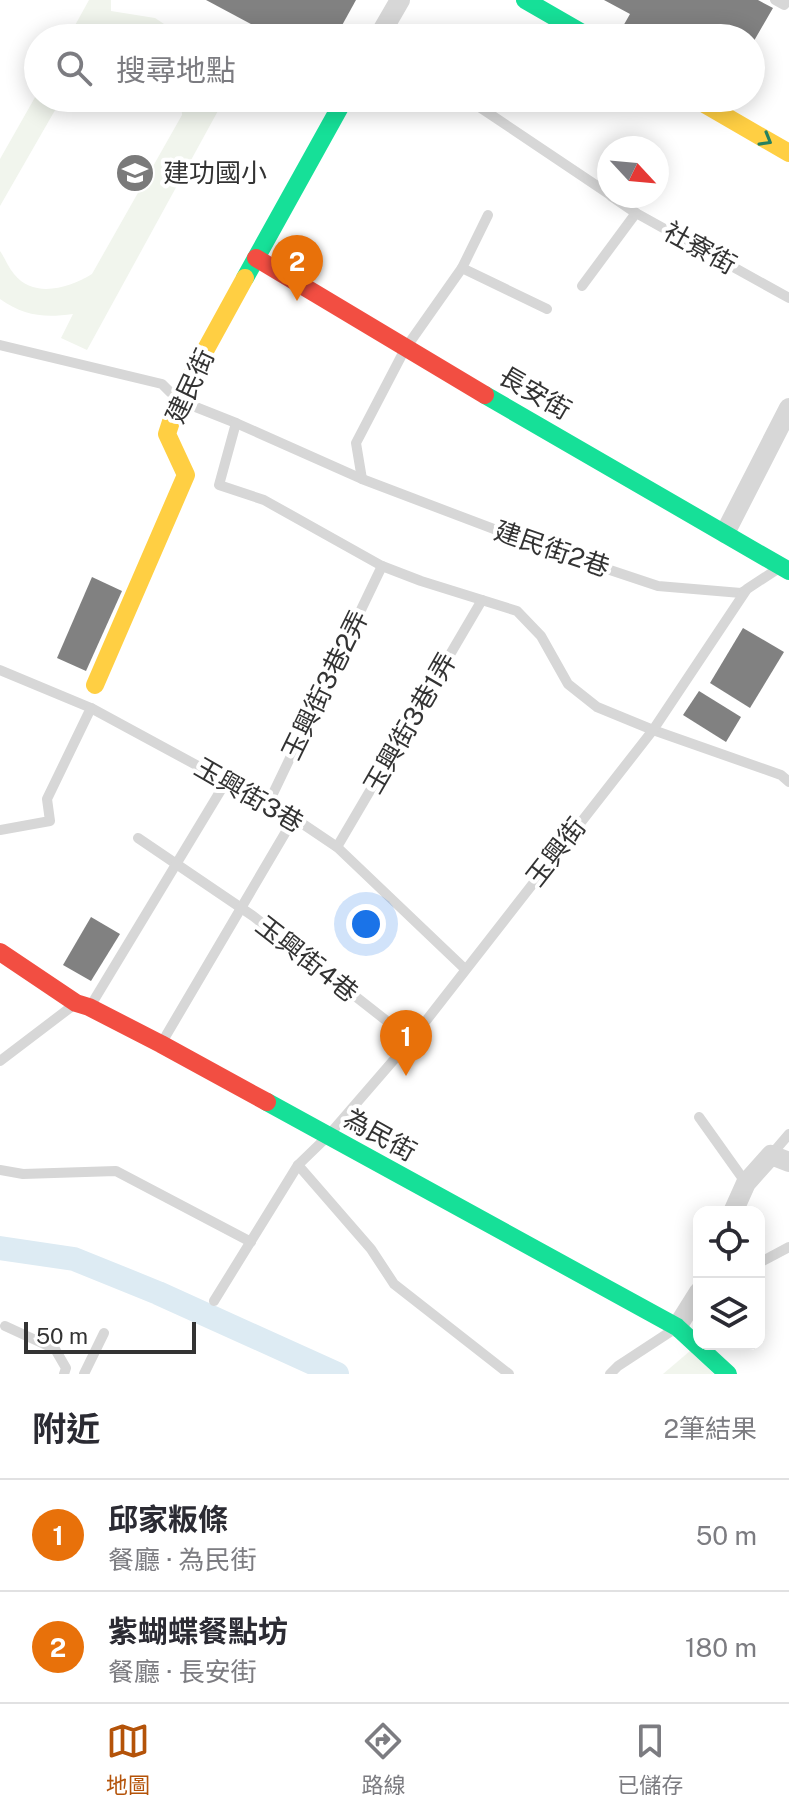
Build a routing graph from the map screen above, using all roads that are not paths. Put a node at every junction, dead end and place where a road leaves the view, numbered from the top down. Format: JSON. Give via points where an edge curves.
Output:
{"nodes":[{"id":1,"x":400,"y":0,"type":"edge"},
{"id":2,"x":525,"y":0,"type":"edge"},
{"id":3,"x":775,"y":0,"type":"edge"},
{"id":4,"x":789,"y":0,"type":"edge"},
{"id":5,"x":386,"y":24,"type":"edge"},
{"id":6,"x":567,"y":24,"type":"edge"},
{"id":7,"x":337,"y":112,"type":"edge"},
{"id":8,"x":487,"y":112,"type":"edge"},
{"id":9,"x":718,"y":112,"type":"edge"},
{"id":10,"x":789,"y":153,"type":"edge"},
{"id":11,"x":597,"y":186,"type":"edge"},
{"id":12,"x":629,"y":208,"type":"edge"},
{"id":13,"x":636,"y":213,"type":"junction"},
{"id":14,"x":488,"y":215,"type":"dead end"},
{"id":15,"x":256,"y":258,"type":"junction"},
{"id":16,"x":462,"y":268,"type":"junction"},
{"id":17,"x":582,"y":286,"type":"dead end"},
{"id":18,"x":789,"y":298,"type":"edge"},
{"id":19,"x":547,"y":309,"type":"dead end"},
{"id":20,"x":0,"y":345,"type":"edge"},
{"id":21,"x":405,"y":349,"type":"junction"},
{"id":22,"x":178,"y":400,"type":"junction"},
{"id":23,"x":789,"y":408,"type":"edge"},
{"id":24,"x":236,"y":423,"type":"junction"},
{"id":25,"x":362,"y":479,"type":"junction"},
{"id":26,"x":725,"y":533,"type":"junction"},
{"id":27,"x":382,"y":566,"type":"junction"},
{"id":28,"x":784,"y":569,"type":"edge"},
{"id":29,"x":747,"y":589,"type":"junction"},
{"id":30,"x":482,"y":600,"type":"junction"},
{"id":31,"x":0,"y":670,"type":"edge"},
{"id":32,"x":95,"y":685,"type":"dead end"},
{"id":33,"x":91,"y":708,"type":"junction"},
{"id":34,"x":653,"y":730,"type":"junction"},
{"id":35,"x":227,"y":780,"type":"junction"},
{"id":36,"x":789,"y":782,"type":"edge"},
{"id":37,"x":268,"y":804,"type":"junction"},
{"id":38,"x":294,"y":818,"type":"junction"},
{"id":39,"x":0,"y":830,"type":"edge"},
{"id":40,"x":138,"y":838,"type":"dead end"},
{"id":41,"x":337,"y":847,"type":"junction"},
{"id":42,"x":174,"y":863,"type":"junction"},
{"id":43,"x":241,"y":907,"type":"junction"},
{"id":44,"x":0,"y":952,"type":"edge"},
{"id":45,"x":465,"y":969,"type":"junction"},
{"id":46,"x":83,"y":1005,"type":"junction"},
{"id":47,"x":411,"y":1040,"type":"junction"},
{"id":48,"x":161,"y":1044,"type":"junction"},
{"id":49,"x":0,"y":1061,"type":"edge"},
{"id":50,"x":699,"y":1117,"type":"dead end"},
{"id":51,"x":789,"y":1134,"type":"edge"},
{"id":52,"x":328,"y":1136,"type":"junction"},
{"id":53,"x":780,"y":1159,"type":"edge"},
{"id":54,"x":298,"y":1165,"type":"junction"},
{"id":55,"x":0,"y":1170,"type":"edge"},
{"id":56,"x":746,"y":1183,"type":"junction"},
{"id":57,"x":736,"y":1206,"type":"edge"},
{"id":58,"x":251,"y":1242,"type":"junction"},
{"id":59,"x":789,"y":1247,"type":"edge"},
{"id":60,"x":765,"y":1260,"type":"edge"},
{"id":61,"x":214,"y":1301,"type":"dead end"},
{"id":62,"x":693,"y":1303,"type":"edge"},
{"id":63,"x":5,"y":1326,"type":"dead end"},
{"id":64,"x":677,"y":1327,"type":"junction"},
{"id":65,"x":104,"y":1333,"type":"dead end"},
{"id":66,"x":64,"y":1374,"type":"edge"},
{"id":67,"x":84,"y":1374,"type":"edge"},
{"id":68,"x":509,"y":1374,"type":"edge"},
{"id":69,"x":610,"y":1374,"type":"edge"},
{"id":70,"x":728,"y":1374,"type":"edge"}],
"edges":[{"from":1,"to":5,"type":"street"},
{"from":2,"to":6,"type":"street"},
{"from":3,"to":4,"type":"lane","via":[[784,5]]},
{"from":7,"to":15,"type":"street","name":"建民街"},
{"from":8,"to":11,"type":"lane","name":"社寮街"},
{"from":9,"to":10,"type":"street","one_way":true},
{"from":12,"to":13,"type":"lane","name":"社寮街"},
{"from":13,"to":17,"type":"lane"},
{"from":13,"to":18,"type":"lane","name":"社寮街"},
{"from":14,"to":16,"type":"lane"},
{"from":15,"to":21,"type":"street","name":"長安街"},
{"from":15,"to":22,"type":"street","name":"建民街"},
{"from":16,"to":19,"type":"lane"},
{"from":16,"to":21,"type":"lane"},
{"from":20,"to":22,"type":"lane","name":"建民街2巷","via":[[162,384]]},
{"from":21,"to":25,"type":"lane","via":[[356,443]]},
{"from":21,"to":26,"type":"street","name":"長安街"},
{"from":22,"to":24,"type":"lane","name":"建民街2巷"},
{"from":22,"to":32,"type":"street","name":"建民街","via":[[167,434],[186,475]]},
{"from":23,"to":26,"type":"street"},
{"from":24,"to":25,"type":"lane","name":"建民街2巷"},
{"from":24,"to":27,"type":"lane","via":[[219,485],[264,500]]},
{"from":25,"to":29,"type":"lane","name":"建民街2巷","via":[[658,586],[741,593]]},
{"from":26,"to":28,"type":"street","name":"長安街"},
{"from":27,"to":30,"type":"lane"},
{"from":27,"to":37,"type":"lane","name":"玉興街3巷2弄"},
{"from":28,"to":29,"type":"lane","name":"玉興街"},
{"from":29,"to":34,"type":"lane","name":"玉興街"},
{"from":30,"to":34,"type":"lane","via":[[517,611],[528,621],[568,684],[597,707]]},
{"from":30,"to":41,"type":"lane","name":"玉興街3巷1弄"},
{"from":31,"to":33,"type":"lane","name":"玉興街3巷"},
{"from":33,"to":35,"type":"lane","name":"玉興街3巷"},
{"from":33,"to":39,"type":"lane","via":[[47,799],[50,821]]},
{"from":34,"to":36,"type":"lane"},
{"from":34,"to":45,"type":"lane","name":"玉興街"},
{"from":35,"to":37,"type":"lane","name":"玉興街3巷"},
{"from":35,"to":42,"type":"lane"},
{"from":37,"to":38,"type":"lane","name":"玉興街3巷"},
{"from":38,"to":41,"type":"lane","name":"玉興街3巷"},
{"from":38,"to":43,"type":"lane","name":"玉興街4巷"},
{"from":40,"to":42,"type":"lane","name":"玉興街4巷"},
{"from":41,"to":45,"type":"lane","name":"玉興街3巷"},
{"from":42,"to":43,"type":"lane","name":"玉興街4巷"},
{"from":42,"to":46,"type":"lane"},
{"from":43,"to":47,"type":"lane","name":"玉興街4巷"},
{"from":43,"to":48,"type":"lane","name":"玉興街4巷"},
{"from":44,"to":46,"type":"street","name":"為民街"},
{"from":45,"to":47,"type":"lane","name":"玉興街"},
{"from":46,"to":48,"type":"street","name":"為民街"},
{"from":46,"to":49,"type":"lane"},
{"from":47,"to":52,"type":"lane","name":"玉興街"},
{"from":48,"to":52,"type":"street","name":"為民街"},
{"from":50,"to":56,"type":"lane"},
{"from":51,"to":53,"type":"lane"},
{"from":52,"to":54,"type":"lane","name":"玉興街"},
{"from":52,"to":64,"type":"street","name":"為民街"},
{"from":53,"to":56,"type":"street"},
{"from":54,"to":58,"type":"lane","name":"玉興街"},
{"from":54,"to":68,"type":"lane","via":[[371,1249],[394,1284]]},
{"from":55,"to":58,"type":"lane","via":[[116,1171]]},
{"from":56,"to":57,"type":"street"},
{"from":58,"to":61,"type":"lane","name":"玉興街"},
{"from":59,"to":60,"type":"lane"},
{"from":62,"to":64,"type":"street"},
{"from":63,"to":66,"type":"lane","via":[[55,1349]]},
{"from":64,"to":69,"type":"lane"},
{"from":64,"to":70,"type":"street","name":"為民街"},
{"from":65,"to":67,"type":"lane"}]}
